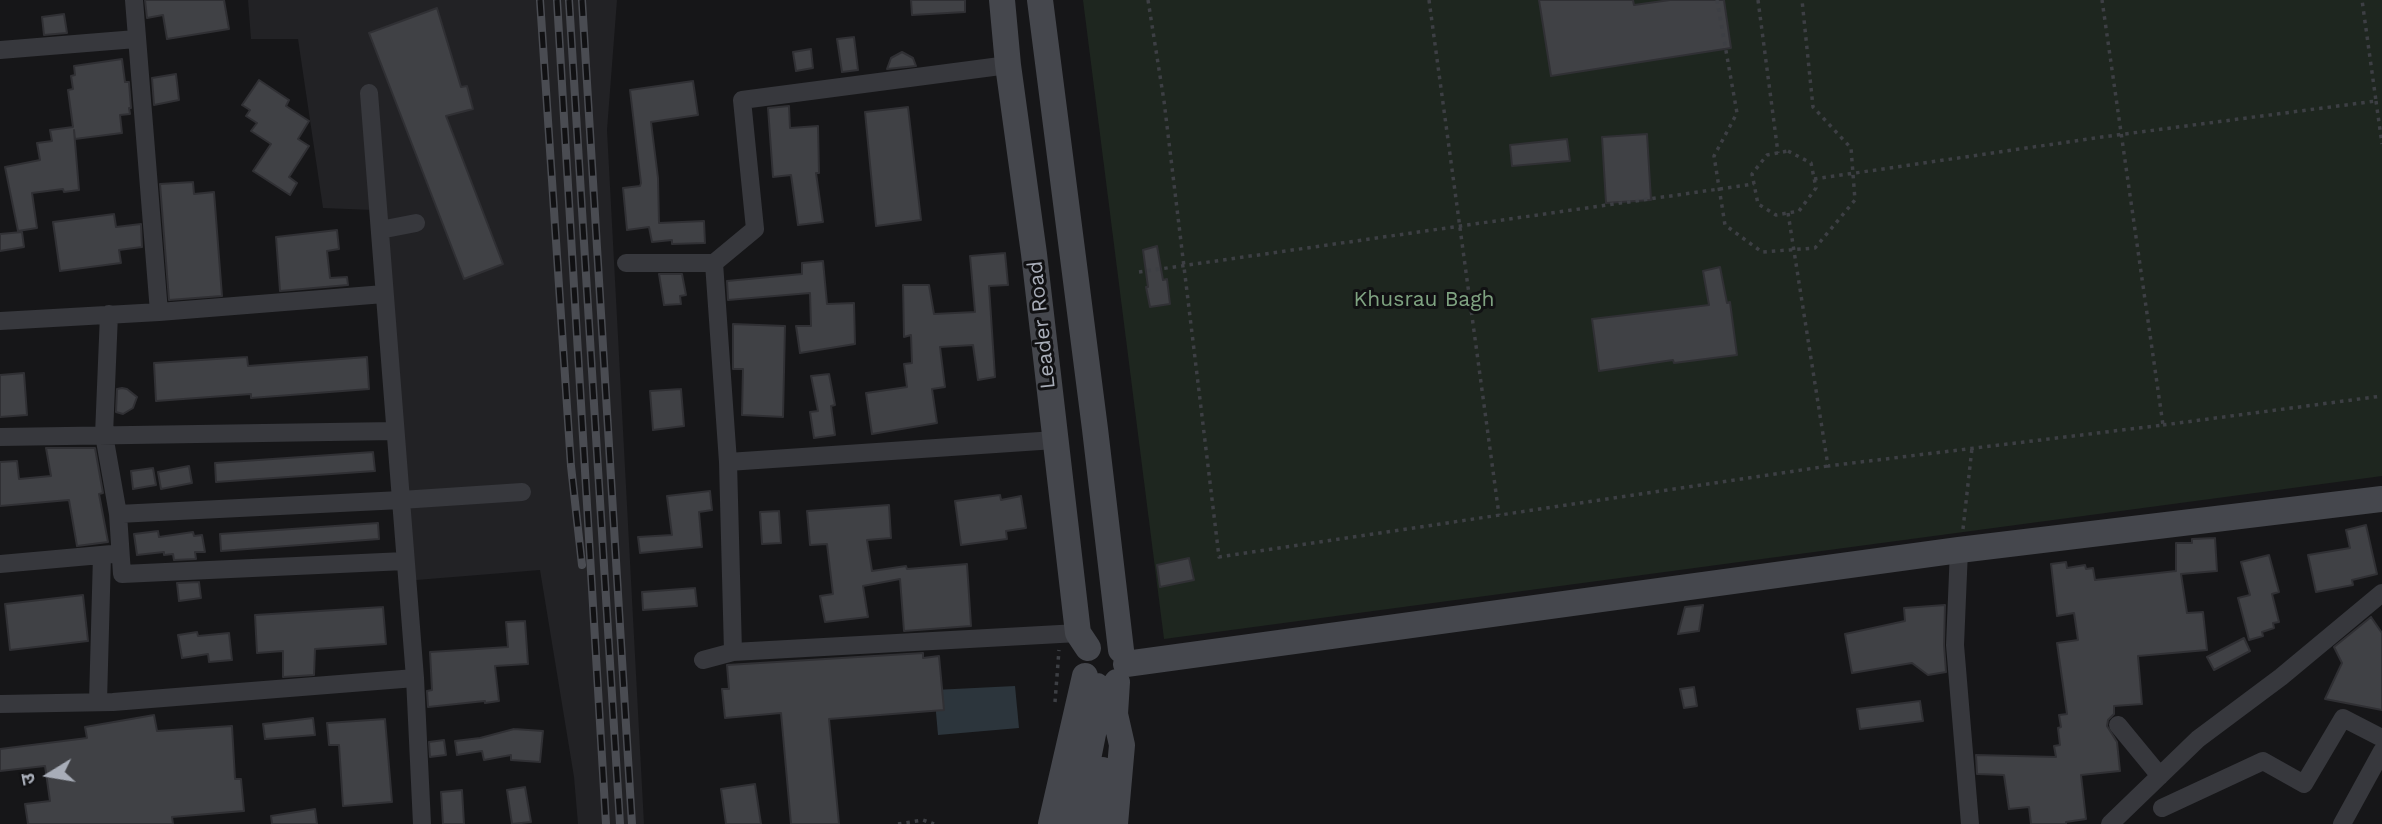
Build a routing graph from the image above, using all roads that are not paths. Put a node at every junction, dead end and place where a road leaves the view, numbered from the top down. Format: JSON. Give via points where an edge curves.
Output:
{"nodes":[{"id":1,"x":134,"y":0,"type":"edge"},
{"id":2,"x":1002,"y":0,"type":"edge"},
{"id":3,"x":1040,"y":0,"type":"edge"},
{"id":4,"x":136,"y":38,"type":"junction"},
{"id":5,"x":0,"y":50,"type":"edge"},
{"id":6,"x":1008,"y":65,"type":"junction"},
{"id":7,"x":369,"y":93,"type":"dead end"},
{"id":8,"x":416,"y":223,"type":"dead end"},
{"id":9,"x":380,"y":230,"type":"junction"},
{"id":10,"x":626,"y":263,"type":"dead end"},
{"id":11,"x":714,"y":263,"type":"junction"},
{"id":12,"x":384,"y":294,"type":"junction"},
{"id":13,"x":159,"y":312,"type":"junction"},
{"id":14,"x":109,"y":314,"type":"junction"},
{"id":15,"x":0,"y":321,"type":"edge"},
{"id":16,"x":395,"y":431,"type":"junction"},
{"id":17,"x":104,"y":435,"type":"junction"},
{"id":18,"x":0,"y":437,"type":"edge"},
{"id":19,"x":1055,"y":440,"type":"junction"},
{"id":20,"x":727,"y":462,"type":"junction"},
{"id":21,"x":522,"y":492,"type":"dead end"},
{"id":22,"x":2382,"y":499,"type":"edge"},
{"id":23,"x":401,"y":500,"type":"junction"},
{"id":24,"x":118,"y":513,"type":"junction"},
{"id":25,"x":1959,"y":550,"type":"junction"},
{"id":26,"x":111,"y":554,"type":"junction"},
{"id":27,"x":405,"y":561,"type":"junction"},
{"id":28,"x":0,"y":564,"type":"edge"},
{"id":29,"x":2382,"y":593,"type":"edge"},
{"id":30,"x":1083,"y":640,"type":"junction"},
{"id":31,"x":733,"y":652,"type":"junction"},
{"id":32,"x":703,"y":660,"type":"dead end"},
{"id":33,"x":1109,"y":672,"type":"junction"},
{"id":34,"x":415,"y":678,"type":"junction"},
{"id":35,"x":98,"y":702,"type":"junction"},
{"id":36,"x":0,"y":704,"type":"edge"},
{"id":37,"x":1115,"y":714,"type":"junction"},
{"id":38,"x":2118,"y":725,"type":"dead end"},
{"id":39,"x":2382,"y":738,"type":"edge"},
{"id":40,"x":2382,"y":751,"type":"edge"},
{"id":41,"x":1096,"y":763,"type":"junction"},
{"id":42,"x":2373,"y":768,"type":"junction"},
{"id":43,"x":2160,"y":776,"type":"junction"},
{"id":44,"x":2382,"y":784,"type":"edge"},
{"id":45,"x":2162,"y":808,"type":"dead end"},
{"id":46,"x":422,"y":824,"type":"edge"},
{"id":47,"x":1051,"y":824,"type":"edge"},
{"id":48,"x":1074,"y":824,"type":"edge"},
{"id":49,"x":1094,"y":824,"type":"edge"},
{"id":50,"x":1115,"y":824,"type":"edge"},
{"id":51,"x":1970,"y":824,"type":"edge"},
{"id":52,"x":2110,"y":824,"type":"edge"},
{"id":53,"x":2342,"y":824,"type":"edge"}],
"edges":[{"from":1,"to":4,"type":"street"},
{"from":2,"to":6,"type":"main road","name":"Leader Road"},
{"from":3,"to":33,"type":"main road","name":"Leader Road","via":[[1097,443]]},
{"from":4,"to":5,"type":"street"},
{"from":4,"to":13,"type":"street"},
{"from":6,"to":11,"type":"street","via":[[742,100],[755,229]]},
{"from":6,"to":19,"type":"main road","name":"Leader Road"},
{"from":7,"to":9,"type":"street"},
{"from":8,"to":9,"type":"street"},
{"from":9,"to":12,"type":"street"},
{"from":10,"to":11,"type":"street"},
{"from":11,"to":20,"type":"street"},
{"from":12,"to":13,"type":"street"},
{"from":12,"to":16,"type":"street"},
{"from":13,"to":14,"type":"street"},
{"from":14,"to":15,"type":"street"},
{"from":14,"to":17,"type":"street"},
{"from":16,"to":17,"type":"street"},
{"from":16,"to":23,"type":"street"},
{"from":17,"to":18,"type":"street"},
{"from":17,"to":24,"type":"street"},
{"from":19,"to":20,"type":"street"},
{"from":19,"to":30,"type":"main road","name":"Leader Road"},
{"from":20,"to":31,"type":"street"},
{"from":21,"to":23,"type":"street"},
{"from":22,"to":25,"type":"main road"},
{"from":23,"to":24,"type":"street"},
{"from":23,"to":27,"type":"street"},
{"from":24,"to":26,"type":"street"},
{"from":25,"to":33,"type":"main road"},
{"from":25,"to":51,"type":"street","via":[[1955,645]]},
{"from":26,"to":27,"type":"street","via":[[122,574]]},
{"from":26,"to":28,"type":"street"},
{"from":26,"to":35,"type":"street"},
{"from":27,"to":34,"type":"street"},
{"from":29,"to":43,"type":"street","via":[[2198,739]]},
{"from":30,"to":31,"type":"street"},
{"from":30,"to":33,"type":"main road","name":"Leader Road","via":[[1081,661]]},
{"from":31,"to":32,"type":"street"},
{"from":33,"to":37,"type":"main road"},
{"from":33,"to":41,"type":"main road","via":[[1098,709]]},
{"from":33,"to":47,"type":"main road"},
{"from":34,"to":35,"type":"street"},
{"from":34,"to":46,"type":"street"},
{"from":35,"to":36,"type":"street"},
{"from":37,"to":41,"type":"main road"},
{"from":37,"to":50,"type":"main road","via":[[1122,745]]},
{"from":38,"to":43,"type":"street"},
{"from":39,"to":45,"type":"street","via":[[2343,718],[2304,784],[2263,761]]},
{"from":40,"to":42,"type":"street"},
{"from":41,"to":48,"type":"main road"},
{"from":41,"to":49,"type":"main road"},
{"from":42,"to":44,"type":"street"},
{"from":42,"to":53,"type":"street"},
{"from":43,"to":52,"type":"street"}]}
